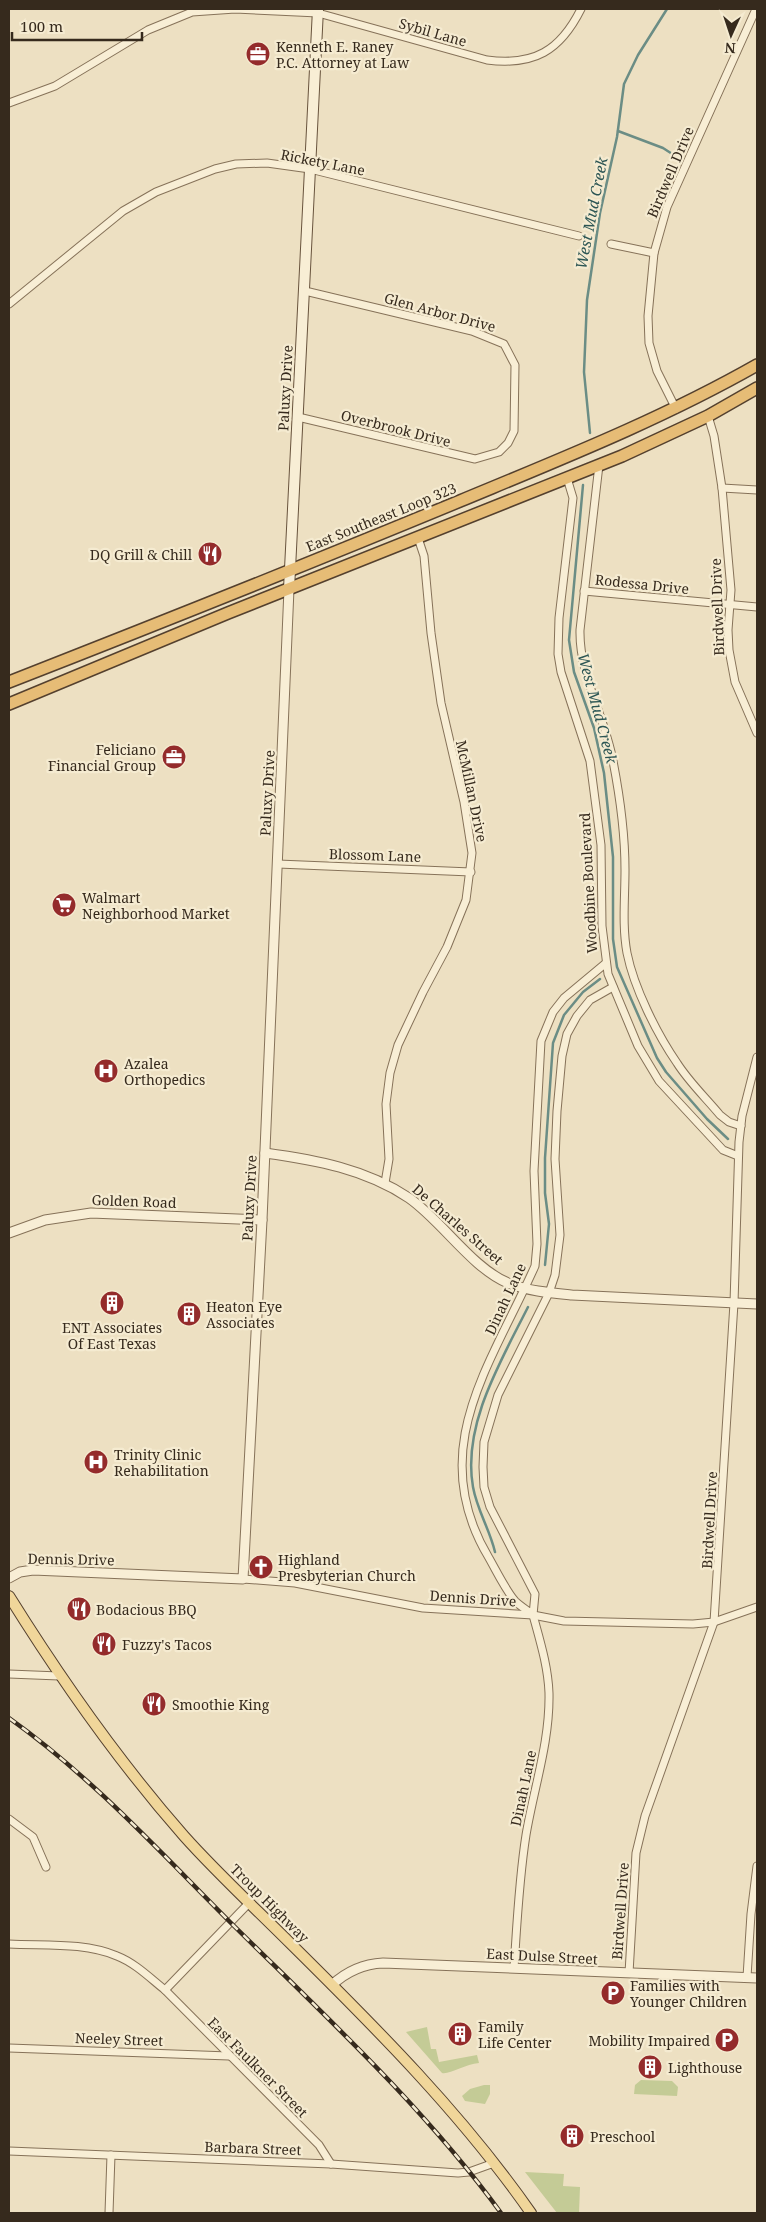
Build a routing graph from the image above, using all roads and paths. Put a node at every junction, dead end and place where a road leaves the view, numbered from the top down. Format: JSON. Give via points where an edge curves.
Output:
{"nodes":[{"id":1,"x":235,"y":9,"type":"edge"},
{"id":2,"x":581,"y":9,"type":"edge"},
{"id":3,"x":756,"y":9,"type":"edge"},
{"id":4,"x":318,"y":11,"type":"edge"},
{"id":5,"x":184,"y":12,"type":"edge"},
{"id":6,"x":9,"y":103,"type":"edge"},
{"id":7,"x":310,"y":169,"type":"junction"},
{"id":8,"x":579,"y":236,"type":"dead end"},
{"id":9,"x":611,"y":244,"type":"dead end"},
{"id":10,"x":654,"y":253,"type":"junction"},
{"id":11,"x":305,"y":291,"type":"junction"},
{"id":12,"x":9,"y":304,"type":"edge"},
{"id":13,"x":757,"y":365,"type":"edge"},
{"id":14,"x":757,"y":388,"type":"edge"},
{"id":15,"x":676,"y":409,"type":"junction"},
{"id":16,"x":708,"y":416,"type":"junction"},
{"id":17,"x":298,"y":417,"type":"junction"},
{"id":18,"x":488,"y":456,"type":"joint"},
{"id":19,"x":600,"y":465,"type":"junction"},
{"id":20,"x":567,"y":478,"type":"junction"},
{"id":21,"x":722,"y":488,"type":"junction"},
{"id":22,"x":757,"y":490,"type":"edge"},
{"id":23,"x":418,"y":538,"type":"junction"},
{"id":24,"x":290,"y":571,"type":"junction"},
{"id":25,"x":289,"y":589,"type":"junction"},
{"id":26,"x":584,"y":591,"type":"junction"},
{"id":27,"x":729,"y":606,"type":"junction"},
{"id":28,"x":757,"y":607,"type":"edge"},
{"id":29,"x":9,"y":682,"type":"edge"},
{"id":30,"x":9,"y":704,"type":"edge"},
{"id":31,"x":757,"y":730,"type":"edge"},
{"id":32,"x":278,"y":864,"type":"junction"},
{"id":33,"x":471,"y":872,"type":"junction"},
{"id":34,"x":606,"y":963,"type":"junction"},
{"id":35,"x":613,"y":987,"type":"junction"},
{"id":36,"x":757,"y":1057,"type":"edge"},
{"id":37,"x":754,"y":1082,"type":"edge"},
{"id":38,"x":741,"y":1126,"type":"junction"},
{"id":39,"x":265,"y":1153,"type":"junction"},
{"id":40,"x":738,"y":1156,"type":"junction"},
{"id":41,"x":384,"y":1184,"type":"junction"},
{"id":42,"x":262,"y":1220,"type":"junction"},
{"id":43,"x":9,"y":1232,"type":"edge"},
{"id":44,"x":526,"y":1287,"type":"junction"},
{"id":45,"x":549,"y":1293,"type":"junction"},
{"id":46,"x":734,"y":1302,"type":"junction"},
{"id":47,"x":757,"y":1304,"type":"edge"},
{"id":48,"x":9,"y":1578,"type":"edge"},
{"id":49,"x":244,"y":1579,"type":"junction"},
{"id":50,"x":9,"y":1596,"type":"edge"},
{"id":51,"x":757,"y":1607,"type":"edge"},
{"id":52,"x":533,"y":1615,"type":"junction"},
{"id":53,"x":714,"y":1622,"type":"junction"},
{"id":54,"x":9,"y":1674,"type":"edge"},
{"id":55,"x":59,"y":1676,"type":"junction"},
{"id":56,"x":9,"y":1819,"type":"edge"},
{"id":57,"x":757,"y":1866,"type":"edge"},
{"id":58,"x":46,"y":1867,"type":"dead end"},
{"id":59,"x":249,"y":1903,"type":"junction"},
{"id":60,"x":9,"y":1944,"type":"edge"},
{"id":61,"x":514,"y":1968,"type":"junction"},
{"id":62,"x":629,"y":1973,"type":"junction"},
{"id":63,"x":747,"y":1977,"type":"junction"},
{"id":64,"x":757,"y":1978,"type":"edge"},
{"id":65,"x":332,"y":1985,"type":"junction"},
{"id":66,"x":165,"y":1990,"type":"junction"},
{"id":67,"x":9,"y":2048,"type":"edge"},
{"id":68,"x":229,"y":2056,"type":"junction"},
{"id":69,"x":9,"y":2151,"type":"edge"},
{"id":70,"x":111,"y":2155,"type":"junction"},
{"id":71,"x":331,"y":2164,"type":"junction"},
{"id":72,"x":494,"y":2164,"type":"junction"},
{"id":73,"x":109,"y":2213,"type":"edge"},
{"id":74,"x":531,"y":2213,"type":"edge"}],
"edges":[{"from":1,"to":4,"type":"street","name":"Sybil Lane"},
{"from":1,"to":5,"type":"street","name":"Sybil Lane"},
{"from":2,"to":4,"type":"street","name":"Sybil Lane","via":[[566,35],[546,52],[522,62],[509,63],[487,60]]},
{"from":3,"to":10,"type":"street","name":"Birdwell Drive","via":[[667,207]]},
{"from":4,"to":7,"type":"main road","name":"Paluxy Drive"},
{"from":5,"to":6,"type":"street","name":"Sybil Lane","via":[[55,86]]},
{"from":7,"to":8,"type":"street","name":"Rickety Lane"},
{"from":7,"to":11,"type":"main road","name":"Paluxy Drive"},
{"from":7,"to":12,"type":"street","name":"Rickety Lane","via":[[266,163],[236,164],[156,192],[123,211]]},
{"from":9,"to":10,"type":"street"},
{"from":10,"to":15,"type":"street","name":"Birdwell Drive","via":[[649,343],[657,371]]},
{"from":11,"to":17,"type":"main road","name":"Paluxy Drive"},
{"from":11,"to":18,"type":"street","name":"Glen Arbor Drive","via":[[472,331],[504,344],[515,365],[514,431],[499,452]]},
{"from":13,"to":15,"type":"highway","name":"East Southeast Loop 323"},
{"from":14,"to":16,"type":"highway"},
{"from":15,"to":24,"type":"highway","name":"East Southeast Loop 323"},
{"from":16,"to":19,"type":"highway"},
{"from":16,"to":21,"type":"street","name":"Birdwell Drive"},
{"from":17,"to":18,"type":"street","name":"Overbrook Drive","via":[[464,458]]},
{"from":17,"to":24,"type":"main road","name":"Paluxy Drive"},
{"from":19,"to":20,"type":"highway"},
{"from":19,"to":26,"type":"street"},
{"from":20,"to":23,"type":"highway"},
{"from":20,"to":34,"type":"street","name":"Woodbine Boulevard","via":[[573,498],[558,654],[590,761],[601,845]]},
{"from":21,"to":22,"type":"street"},
{"from":21,"to":27,"type":"street","name":"Birdwell Drive","via":[[731,590]]},
{"from":23,"to":25,"type":"highway"},
{"from":23,"to":33,"type":"street","name":"McMillan Drive","via":[[424,556],[441,704],[471,834]]},
{"from":24,"to":25,"type":"main road","name":"Paluxy Drive"},
{"from":24,"to":29,"type":"highway","name":"East Southeast Loop 323"},
{"from":25,"to":30,"type":"highway"},
{"from":25,"to":32,"type":"street","name":"Paluxy Drive"},
{"from":26,"to":27,"type":"street","name":"Rodessa Drive"},
{"from":26,"to":38,"type":"street","via":[[581,650],[613,761],[623,827],[624,928],[630,964],[677,1064],[720,1115]]},
{"from":27,"to":28,"type":"street","name":"Rodessa Drive"},
{"from":27,"to":31,"type":"street","name":"Birdwell Drive","via":[[732,670],[743,704]]},
{"from":32,"to":33,"type":"street","name":"Blossom Lane"},
{"from":32,"to":39,"type":"street","name":"Paluxy Drive"},
{"from":33,"to":41,"type":"street","name":"McMillan Drive","via":[[459,920],[398,1045],[390,1073],[386,1104],[389,1159]]},
{"from":34,"to":35,"type":"street","name":"Woodbine Boulevard"},
{"from":34,"to":44,"type":"street","name":"Dinah Lane","via":[[564,998],[553,1012],[541,1041],[534,1171],[537,1244],[535,1266]]},
{"from":35,"to":40,"type":"street","name":"Woodbine Boulevard","via":[[638,1046],[659,1080],[723,1150]]},
{"from":35,"to":45,"type":"street","name":"Dinah Lane","via":[[583,1007],[567,1034],[562,1056],[555,1159],[560,1235],[555,1275]]},
{"from":36,"to":37,"type":"street","name":"Birdwell Drive"},
{"from":37,"to":38,"type":"street","name":"Birdwell Drive"},
{"from":38,"to":40,"type":"street","name":"Birdwell Drive"},
{"from":39,"to":41,"type":"street","name":"De Charles Street","via":[[347,1168]]},
{"from":39,"to":42,"type":"street","name":"Paluxy Drive"},
{"from":40,"to":46,"type":"street","name":"Birdwell Drive"},
{"from":41,"to":44,"type":"street","name":"De Charles Street","via":[[410,1199],[483,1267],[508,1283]]},
{"from":42,"to":43,"type":"street","name":"Golden Road","via":[[91,1212],[44,1220]]},
{"from":42,"to":49,"type":"street","name":"Paluxy Drive"},
{"from":44,"to":45,"type":"street","name":"De Charles Street"},
{"from":44,"to":52,"type":"street","name":"Dinah Lane","via":[[476,1394],[461,1455],[467,1512],[477,1538],[515,1601]]},
{"from":45,"to":46,"type":"street","name":"De Charles Street"},
{"from":45,"to":52,"type":"street","name":"Dinah Lane","via":[[498,1395],[484,1442],[484,1488],[490,1507],[535,1594]]},
{"from":46,"to":47,"type":"street","name":"De Charles Street"},
{"from":46,"to":53,"type":"street","name":"Birdwell Drive"},
{"from":48,"to":49,"type":"street","name":"Dennis Drive","via":[[33,1570]]},
{"from":49,"to":52,"type":"street","name":"Dennis Drive","via":[[295,1583],[432,1610]]},
{"from":50,"to":55,"type":"main road","name":"Troup Highway"},
{"from":51,"to":53,"type":"street","name":"Dennis Drive"},
{"from":52,"to":53,"type":"street","name":"Dennis Drive","via":[[564,1621],[655,1625]]},
{"from":52,"to":61,"type":"street","name":"Dinah Lane","via":[[546,1660],[549,1715],[520,1874]]},
{"from":53,"to":62,"type":"street","name":"Birdwell Drive","via":[[693,1688],[655,1786],[638,1844]]},
{"from":54,"to":55,"type":"street"},
{"from":55,"to":59,"type":"main road","name":"Troup Highway","via":[[127,1768],[185,1837]]},
{"from":56,"to":58,"type":"street","via":[[32,1837]]},
{"from":57,"to":63,"type":"street"},
{"from":59,"to":65,"type":"main road","name":"Troup Highway"},
{"from":59,"to":66,"type":"street"},
{"from":60,"to":66,"type":"street","name":"East Faulkner Street","via":[[95,1948],[119,1957]]},
{"from":61,"to":62,"type":"street","name":"East Dulse Street"},
{"from":61,"to":65,"type":"street","name":"East Dulse Street","via":[[371,1964],[344,1974]]},
{"from":62,"to":63,"type":"street","name":"East Dulse Street"},
{"from":63,"to":64,"type":"street","name":"East Dulse Street"},
{"from":65,"to":72,"type":"main road","name":"Troup Highway","via":[[440,2097]]},
{"from":66,"to":68,"type":"street","name":"East Faulkner Street"},
{"from":67,"to":68,"type":"street","name":"Neeley Street"},
{"from":68,"to":71,"type":"street","name":"East Faulkner Street","via":[[319,2145]]},
{"from":69,"to":70,"type":"street","name":"Barbara Street"},
{"from":70,"to":71,"type":"street","name":"Barbara Street"},
{"from":70,"to":73,"type":"street"},
{"from":71,"to":72,"type":"street","name":"Barbara Street","via":[[458,2173]]},
{"from":72,"to":74,"type":"main road","name":"Troup Highway"}]}
